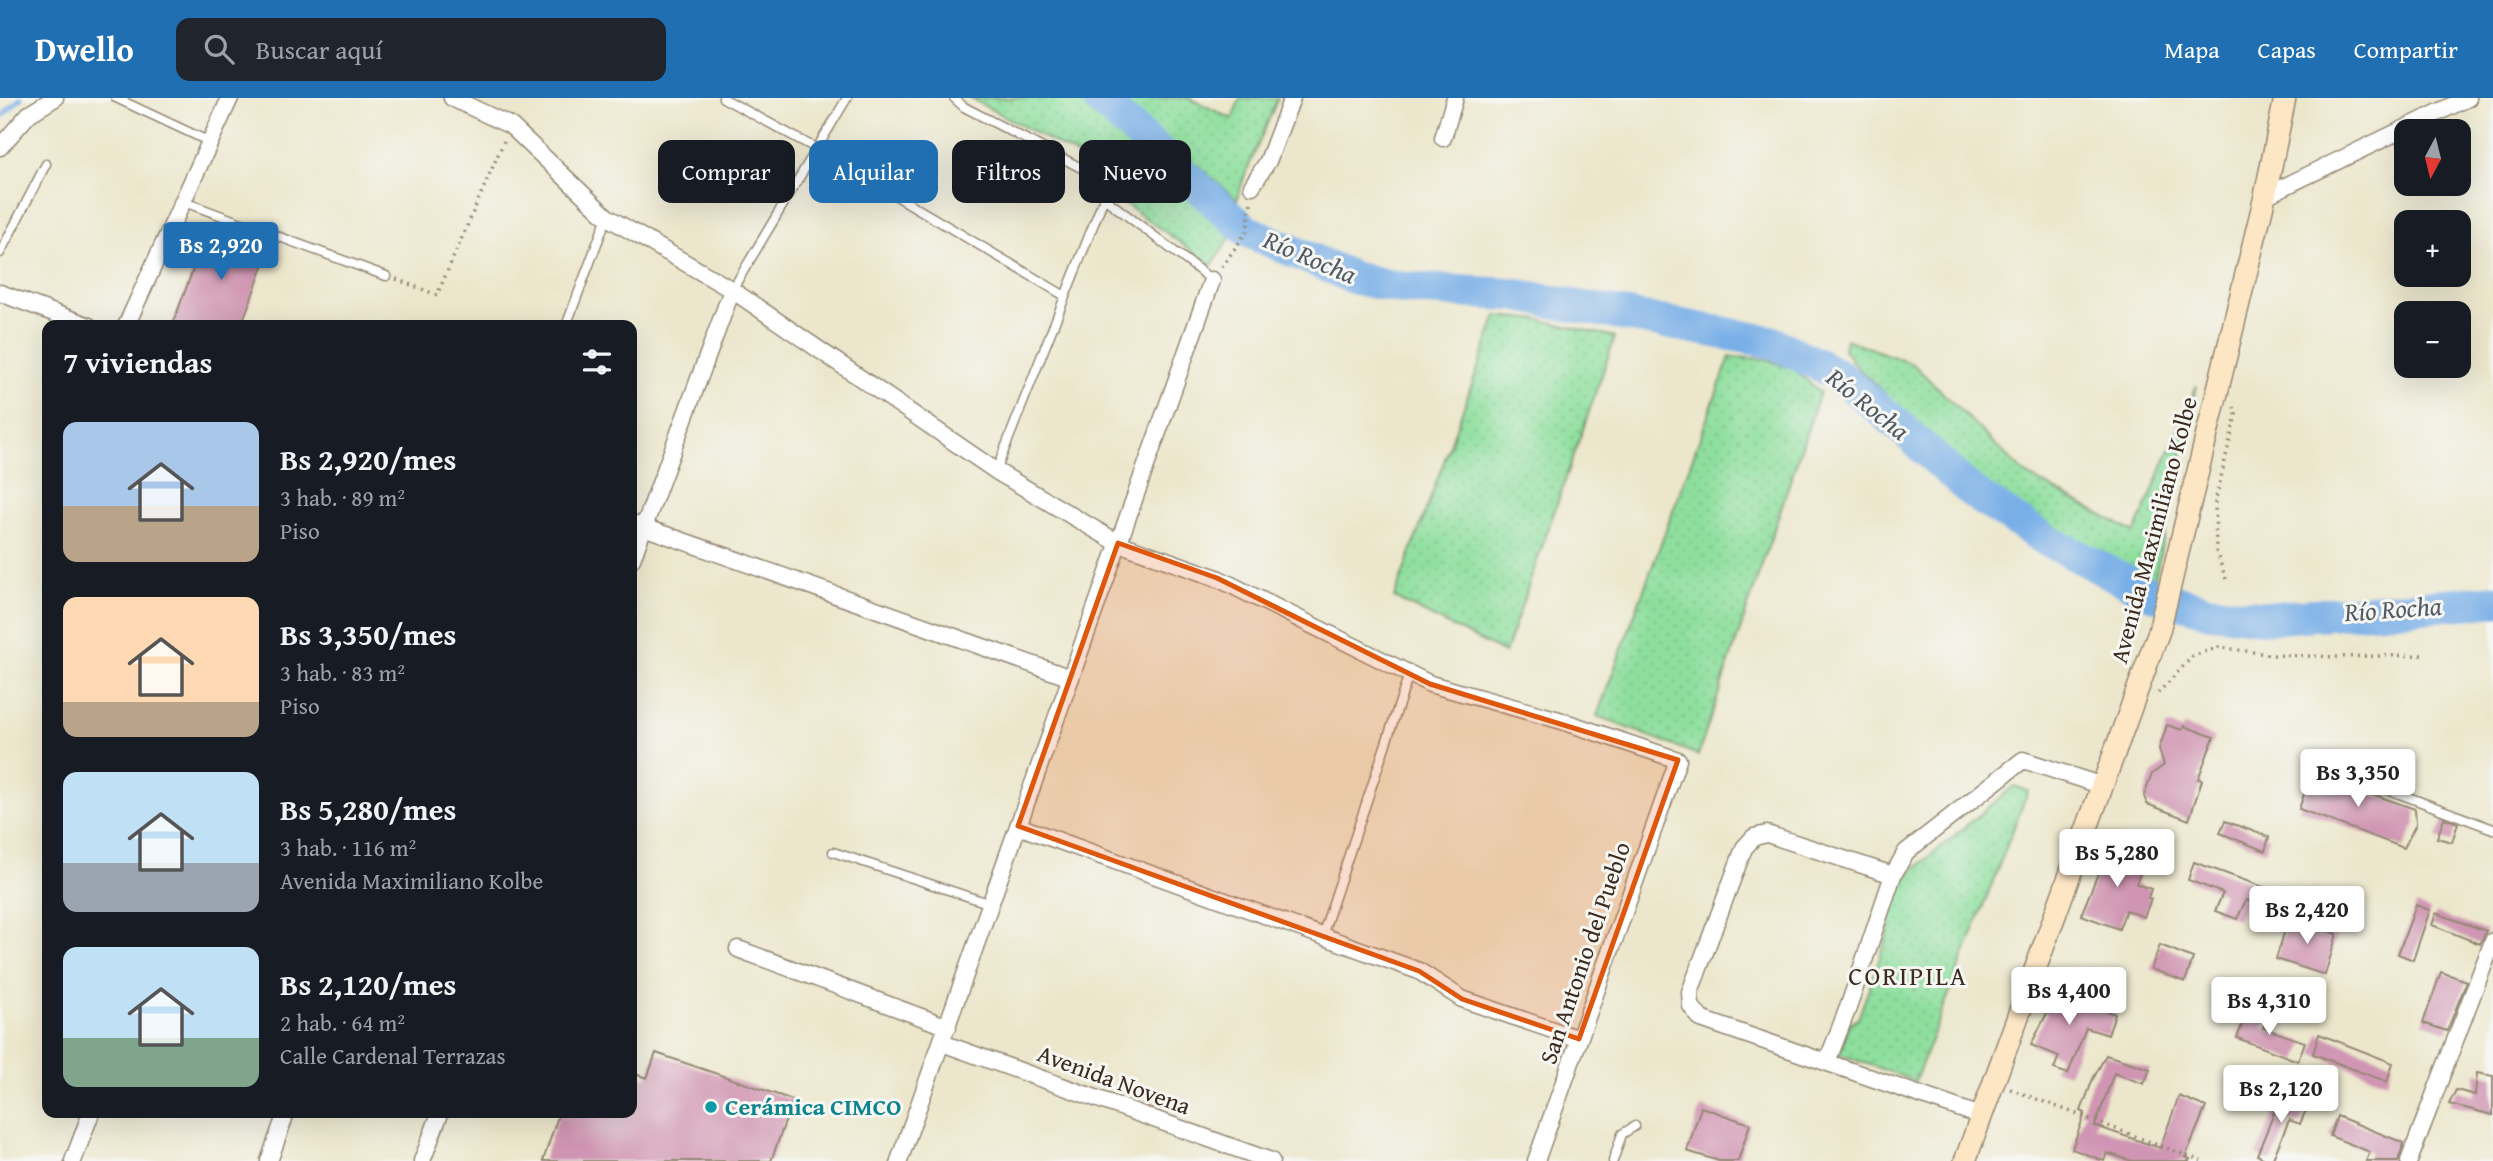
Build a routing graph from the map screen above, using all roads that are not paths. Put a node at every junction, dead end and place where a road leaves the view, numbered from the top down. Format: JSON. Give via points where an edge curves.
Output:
{"nodes":[{"id":1,"x":55,"y":98,"type":"edge"},
{"id":2,"x":116,"y":98,"type":"edge"},
{"id":3,"x":230,"y":98,"type":"edge"},
{"id":4,"x":452,"y":98,"type":"edge"},
{"id":5,"x":723,"y":98,"type":"edge"},
{"id":6,"x":847,"y":98,"type":"edge"},
{"id":7,"x":954,"y":98,"type":"edge"},
{"id":8,"x":1292,"y":98,"type":"edge"},
{"id":9,"x":1455,"y":98,"type":"edge"},
{"id":10,"x":2285,"y":98,"type":"edge"},
{"id":11,"x":2468,"y":98,"type":"edge"},
{"id":12,"x":1443,"y":138,"type":"dead end"},
{"id":13,"x":822,"y":140,"type":"edge"},
{"id":14,"x":210,"y":142,"type":"junction"},
{"id":15,"x":809,"y":145,"type":"edge"},
{"id":16,"x":0,"y":147,"type":"edge"},
{"id":17,"x":809,"y":162,"type":"edge"},
{"id":18,"x":46,"y":164,"type":"dead end"},
{"id":19,"x":1079,"y":167,"type":"edge"},
{"id":20,"x":1252,"y":186,"type":"road end"},
{"id":21,"x":2265,"y":195,"type":"junction"},
{"id":22,"x":184,"y":202,"type":"junction"},
{"id":23,"x":908,"y":203,"type":"edge"},
{"id":24,"x":1102,"y":203,"type":"edge"},
{"id":25,"x":1111,"y":203,"type":"edge"},
{"id":26,"x":607,"y":217,"type":"junction"},
{"id":27,"x":0,"y":253,"type":"edge"},
{"id":28,"x":386,"y":276,"type":"road end"},
{"id":29,"x":1212,"y":280,"type":"joint"},
{"id":30,"x":732,"y":290,"type":"junction"},
{"id":31,"x":0,"y":293,"type":"edge"},
{"id":32,"x":1065,"y":296,"type":"junction"},
{"id":33,"x":73,"y":320,"type":"edge"},
{"id":34,"x":129,"y":320,"type":"edge"},
{"id":35,"x":568,"y":320,"type":"edge"},
{"id":36,"x":996,"y":471,"type":"junction"},
{"id":37,"x":638,"y":525,"type":"edge"},
{"id":38,"x":1118,"y":543,"type":"junction"},
{"id":39,"x":1409,"y":674,"type":"junction"},
{"id":40,"x":1071,"y":678,"type":"junction"},
{"id":41,"x":2376,"y":785,"type":"dead end"},
{"id":42,"x":2103,"y":786,"type":"junction"},
{"id":43,"x":1018,"y":826,"type":"junction"},
{"id":44,"x":2493,"y":829,"type":"edge"},
{"id":45,"x":833,"y":852,"type":"dead end"},
{"id":46,"x":1893,"y":875,"type":"junction"},
{"id":47,"x":991,"y":904,"type":"junction"},
{"id":48,"x":1322,"y":936,"type":"junction"},
{"id":49,"x":2493,"y":941,"type":"edge"},
{"id":50,"x":738,"y":949,"type":"dead end"},
{"id":51,"x":945,"y":1035,"type":"junction"},
{"id":52,"x":1579,"y":1039,"type":"junction"},
{"id":53,"x":1826,"y":1062,"type":"junction"},
{"id":54,"x":1981,"y":1116,"type":"junction"},
{"id":55,"x":89,"y":1118,"type":"edge"},
{"id":56,"x":284,"y":1118,"type":"edge"},
{"id":57,"x":438,"y":1118,"type":"edge"},
{"id":58,"x":1635,"y":1126,"type":"dead end"},
{"id":59,"x":73,"y":1161,"type":"edge"},
{"id":60,"x":269,"y":1161,"type":"edge"},
{"id":61,"x":422,"y":1161,"type":"edge"},
{"id":62,"x":899,"y":1161,"type":"edge"},
{"id":63,"x":1270,"y":1161,"type":"edge"},
{"id":64,"x":1536,"y":1161,"type":"edge"},
{"id":65,"x":1613,"y":1161,"type":"edge"},
{"id":66,"x":1965,"y":1161,"type":"edge"},
{"id":67,"x":2409,"y":1161,"type":"edge"}],
"edges":[{"from":1,"to":16,"type":"street","via":[[29,114]]},
{"from":2,"to":14,"type":"lane"},
{"from":3,"to":14,"type":"street"},
{"from":4,"to":26,"type":"street","via":[[511,126]]},
{"from":5,"to":15,"type":"lane"},
{"from":6,"to":13,"type":"lane"},
{"from":7,"to":19,"type":"lane"},
{"from":8,"to":20,"type":"street","via":[[1268,161]]},
{"from":9,"to":12,"type":"street"},
{"from":10,"to":21,"type":"main road","name":"Avenida Maximiliano Kolbe"},
{"from":11,"to":21,"type":"street"},
{"from":14,"to":22,"type":"street"},
{"from":17,"to":30,"type":"lane"},
{"from":18,"to":27,"type":"lane"},
{"from":21,"to":42,"type":"main road","name":"Avenida Maximiliano Kolbe","via":[[2159,631]]},
{"from":22,"to":28,"type":"lane"},
{"from":22,"to":34,"type":"street"},
{"from":23,"to":32,"type":"lane"},
{"from":24,"to":32,"type":"lane"},
{"from":25,"to":29,"type":"lane"},
{"from":26,"to":30,"type":"street"},
{"from":26,"to":35,"type":"lane"},
{"from":29,"to":38,"type":"street"},
{"from":30,"to":36,"type":"street"},
{"from":30,"to":37,"type":"street"},
{"from":31,"to":33,"type":"street"},
{"from":32,"to":36,"type":"lane"},
{"from":36,"to":38,"type":"street"},
{"from":37,"to":40,"type":"street"},
{"from":38,"to":39,"type":"street","via":[[1217,578]]},
{"from":38,"to":40,"type":"street"},
{"from":39,"to":48,"type":"lane"},
{"from":39,"to":52,"type":"street","name":"San Antonio del Pueblo","via":[[1678,760]]},
{"from":40,"to":43,"type":"street"},
{"from":41,"to":44,"type":"lane"},
{"from":42,"to":46,"type":"street","via":[[2023,760],[1906,852]]},
{"from":42,"to":54,"type":"main road","name":"Avenida Maximiliano Kolbe"},
{"from":43,"to":47,"type":"street"},
{"from":43,"to":48,"type":"street"},
{"from":45,"to":47,"type":"lane"},
{"from":46,"to":53,"type":"street"},
{"from":46,"to":53,"type":"street","via":[[1767,834],[1754,837],[1744,848],[1690,992],[1691,1006],[1701,1019]]},
{"from":47,"to":51,"type":"street"},
{"from":48,"to":52,"type":"street","via":[[1419,971],[1461,999]]},
{"from":49,"to":67,"type":"street"},
{"from":50,"to":51,"type":"street","name":"Avenida Novena"},
{"from":51,"to":62,"type":"street"},
{"from":51,"to":63,"type":"street","name":"Avenida Novena"},
{"from":52,"to":64,"type":"street","name":"San Antonio del Pueblo"},
{"from":53,"to":54,"type":"street"},
{"from":54,"to":66,"type":"main road","name":"Avenida Maximiliano Kolbe"},
{"from":55,"to":59,"type":"street"},
{"from":56,"to":60,"type":"street"},
{"from":57,"to":61,"type":"street"},
{"from":58,"to":65,"type":"lane","via":[[1622,1134]]}]}
